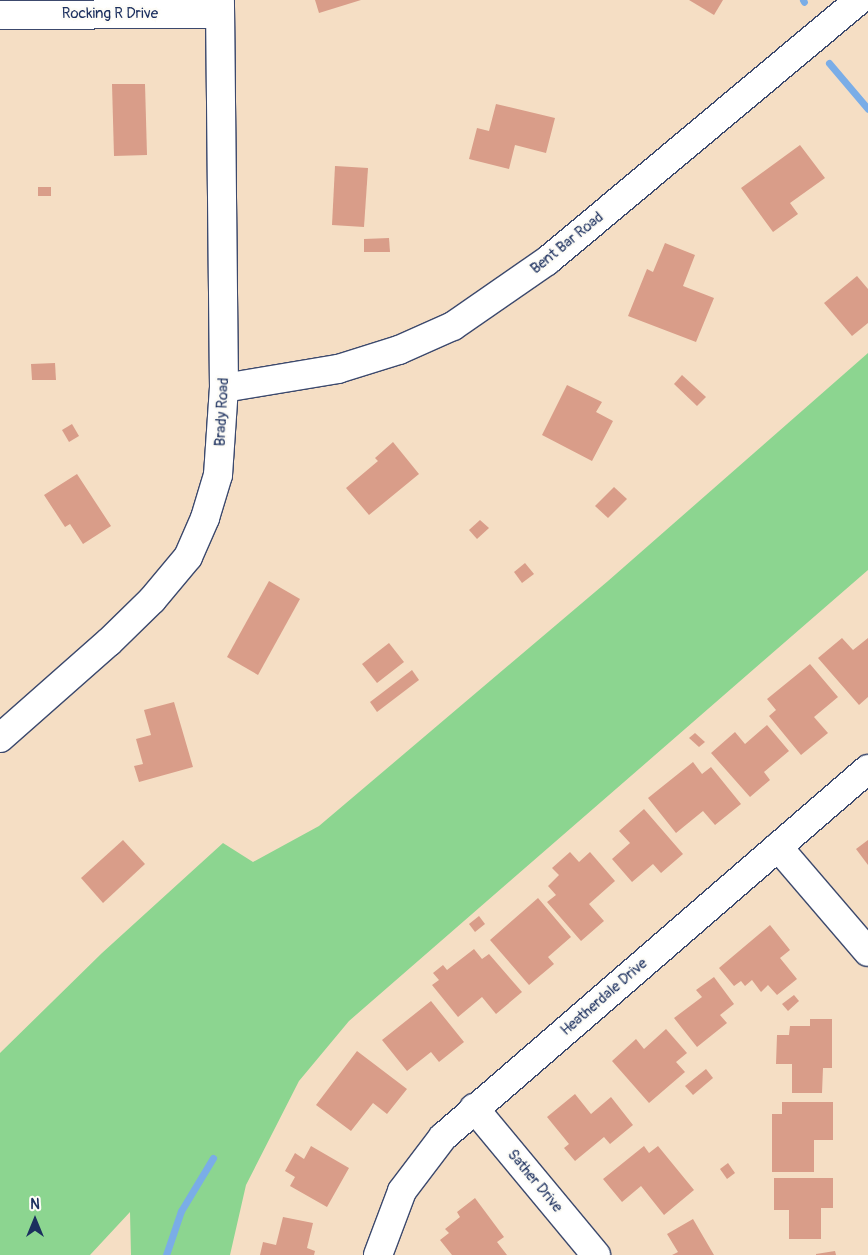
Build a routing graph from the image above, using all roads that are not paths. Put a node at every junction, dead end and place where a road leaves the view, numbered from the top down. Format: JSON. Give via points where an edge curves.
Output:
{"nodes":[{"id":1,"x":859,"y":0,"type":"edge"},
{"id":2,"x":220,"y":7,"type":"edge"},
{"id":3,"x":0,"y":15,"type":"edge"},
{"id":4,"x":224,"y":388,"type":"junction"},
{"id":5,"x":2,"y":733,"type":"edge"},
{"id":6,"x":868,"y":769,"type":"edge"},
{"id":7,"x":778,"y":847,"type":"junction"},
{"id":8,"x":868,"y":952,"type":"edge"},
{"id":9,"x":474,"y":1108,"type":"junction"},
{"id":10,"x":378,"y":1255,"type":"edge"},
{"id":11,"x":596,"y":1255,"type":"edge"}],
"edges":[{"from":1,"to":4,"type":"street","name":"Bent Bar Road","via":[[547,261],[453,326],[399,350],[338,369]]},
{"from":2,"to":3,"type":"street","name":"Rocking R Drive"},
{"from":2,"to":4,"type":"street","name":"Brady Road"},
{"from":4,"to":5,"type":"street","name":"Brady Road","via":[[218,475],[205,518],[188,557],[152,600],[109,642]]},
{"from":6,"to":7,"type":"street","name":"Heatherdale Drive"},
{"from":7,"to":8,"type":"street"},
{"from":7,"to":9,"type":"street","name":"Heatherdale Drive"},
{"from":9,"to":10,"type":"street","name":"Heatherdale Drive","via":[[420,1164],[402,1192]]},
{"from":9,"to":11,"type":"street","name":"Sather Drive"}]}
